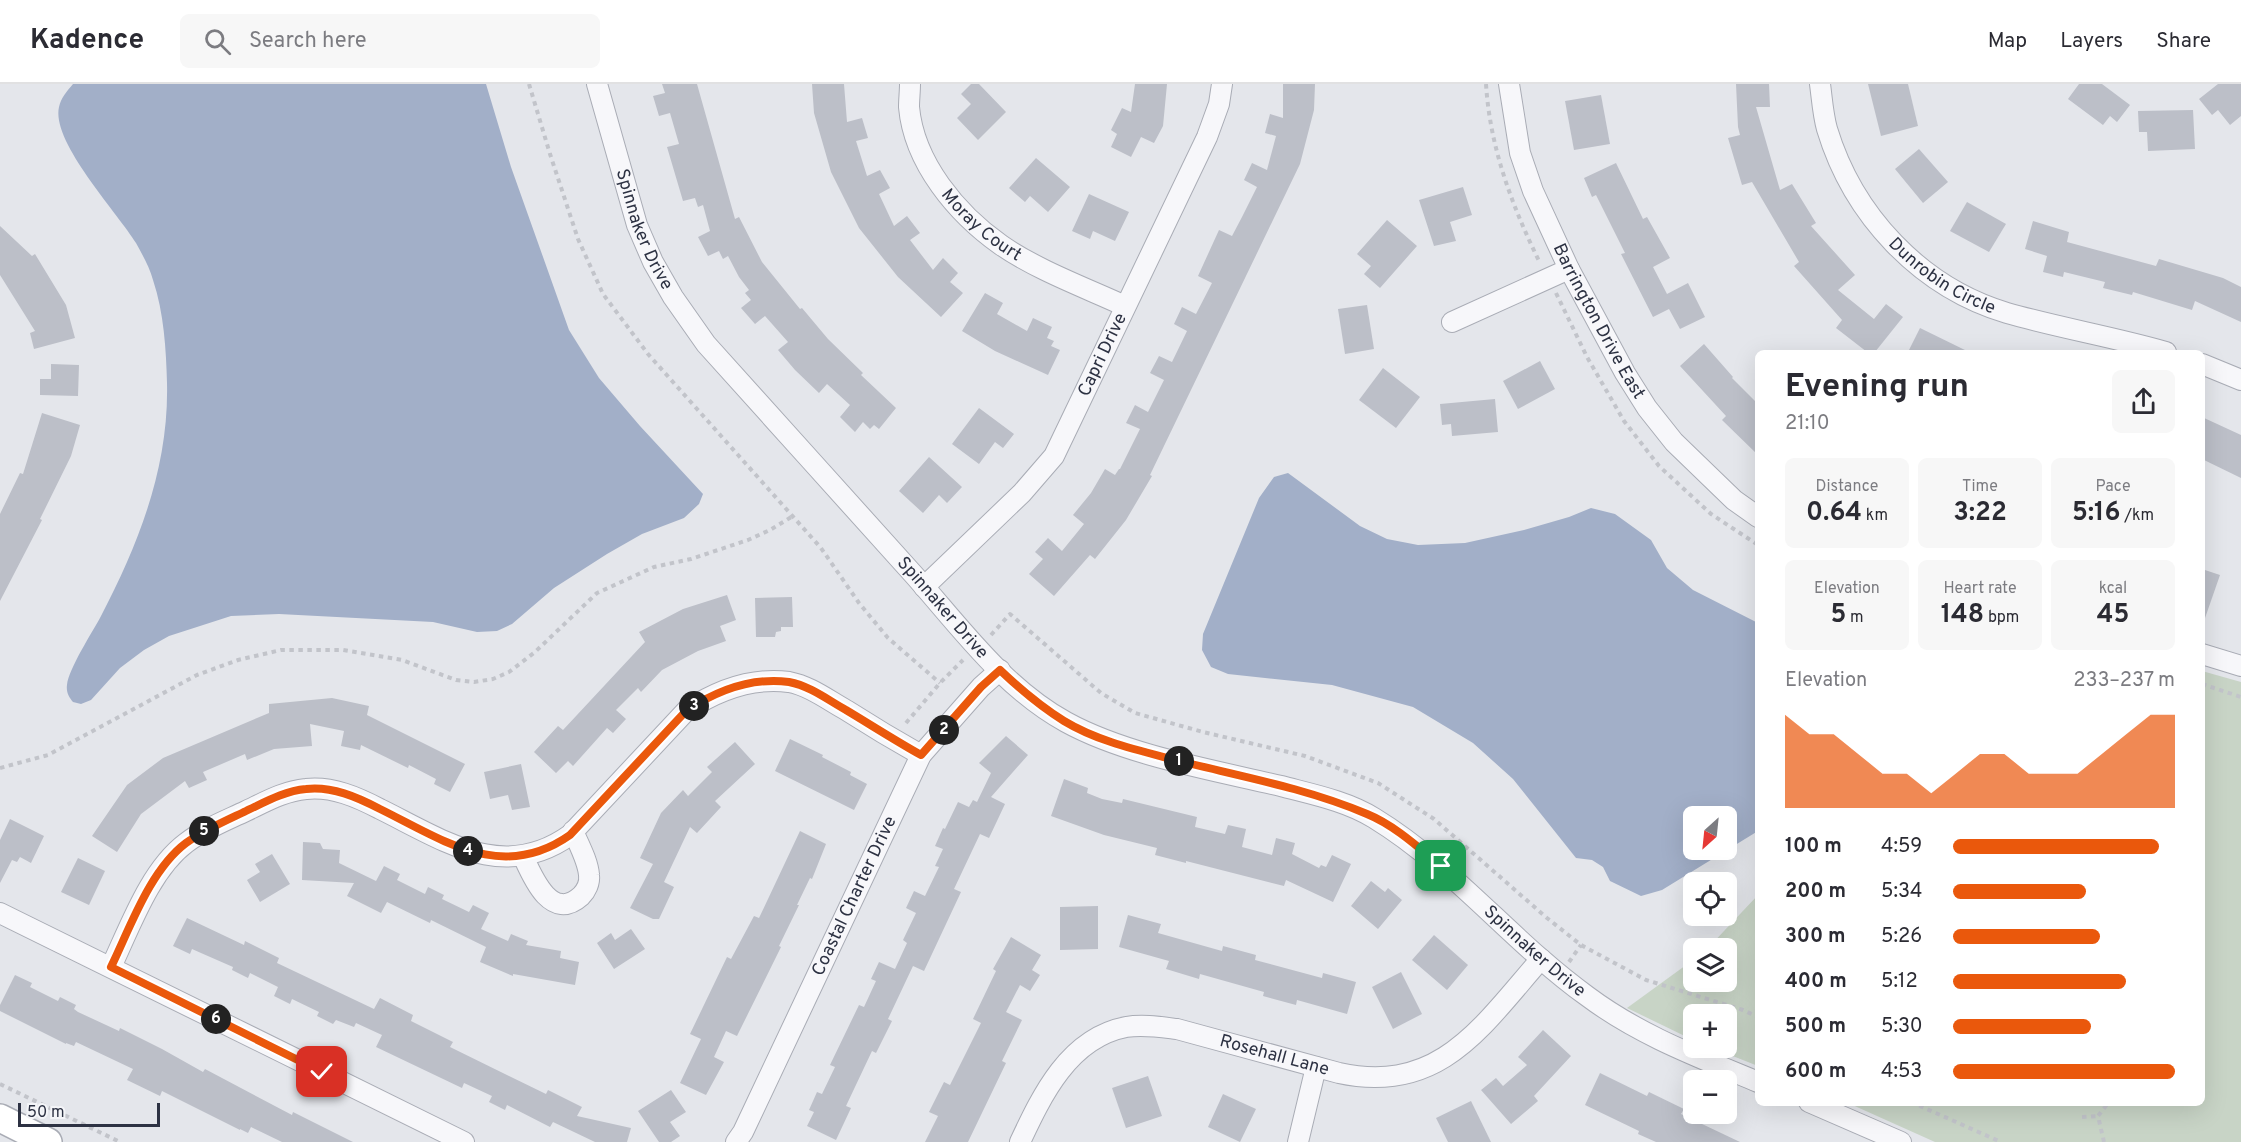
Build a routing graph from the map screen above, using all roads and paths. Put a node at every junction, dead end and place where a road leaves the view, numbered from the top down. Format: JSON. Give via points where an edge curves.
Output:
{"nodes":[{"id":1,"x":529,"y":84,"type":"edge"},
{"id":2,"x":597,"y":84,"type":"edge"},
{"id":3,"x":910,"y":84,"type":"edge"},
{"id":4,"x":1222,"y":84,"type":"edge"},
{"id":5,"x":1509,"y":84,"type":"edge"},
{"id":6,"x":1820,"y":84,"type":"edge"},
{"id":7,"x":1569,"y":269,"type":"junction"},
{"id":8,"x":1125,"y":306,"type":"junction"},
{"id":9,"x":1452,"y":322,"type":"dead end"},
{"id":10,"x":2158,"y":350,"type":"edge"},
{"id":11,"x":2205,"y":365,"type":"edge"},
{"id":12,"x":2241,"y":380,"type":"edge"},
{"id":13,"x":1755,"y":515,"type":"edge"},
{"id":14,"x":793,"y":516,"type":"junction"},
{"id":15,"x":924,"y":586,"type":"junction"},
{"id":16,"x":1010,"y":614,"type":"dead end"},
{"id":17,"x":988,"y":637,"type":"dead end"},
{"id":18,"x":2205,"y":655,"type":"edge"},
{"id":19,"x":968,"y":656,"type":"dead end"},
{"id":20,"x":2240,"y":663,"type":"edge"},
{"id":21,"x":1000,"y":670,"type":"junction"},
{"id":22,"x":940,"y":683,"type":"junction"},
{"id":23,"x":2205,"y":685,"type":"edge"},
{"id":24,"x":2241,"y":697,"type":"edge"},
{"id":25,"x":906,"y":723,"type":"dead end"},
{"id":26,"x":921,"y":755,"type":"junction"},
{"id":27,"x":0,"y":768,"type":"edge"},
{"id":28,"x":573,"y":831,"type":"junction"},
{"id":29,"x":523,"y":856,"type":"junction"},
{"id":30,"x":0,"y":913,"type":"edge"},
{"id":31,"x":1581,"y":945,"type":"dead end"},
{"id":32,"x":1541,"y":959,"type":"junction"},
{"id":33,"x":1567,"y":965,"type":"dead end"},
{"id":34,"x":111,"y":967,"type":"junction"},
{"id":35,"x":1316,"y":1067,"type":"junction"},
{"id":36,"x":1755,"y":1081,"type":"edge"},
{"id":37,"x":0,"y":1084,"type":"edge"},
{"id":38,"x":1818,"y":1106,"type":"edge"},
{"id":39,"x":1920,"y":1106,"type":"edge"},
{"id":40,"x":2106,"y":1106,"type":"edge"},
{"id":41,"x":2098,"y":1116,"type":"junction"},
{"id":42,"x":2082,"y":1117,"type":"dead end"},
{"id":43,"x":0,"y":1118,"type":"edge"},
{"id":44,"x":48,"y":1142,"type":"edge"},
{"id":45,"x":120,"y":1142,"type":"edge"},
{"id":46,"x":464,"y":1142,"type":"edge"},
{"id":47,"x":736,"y":1142,"type":"edge"},
{"id":48,"x":1020,"y":1142,"type":"edge"},
{"id":49,"x":1298,"y":1142,"type":"edge"},
{"id":50,"x":1901,"y":1142,"type":"edge"},
{"id":51,"x":2001,"y":1142,"type":"edge"},
{"id":52,"x":2104,"y":1142,"type":"edge"}],
"edges":[{"from":1,"to":14,"type":"path","via":[[578,238],[603,294],[648,354]]},
{"from":2,"to":15,"type":"street","name":"Spinnaker Drive","via":[[637,225],[672,297],[706,344]]},
{"from":3,"to":8,"type":"street","name":"Moray Court","via":[[909,108],[916,136],[933,173],[977,226],[1029,261]]},
{"from":4,"to":8,"type":"street","name":"Capri Drive","via":[[1207,137]]},
{"from":5,"to":7,"type":"street","name":"Barrington Drive East","via":[[1520,153]]},
{"from":6,"to":10,"type":"street","name":"Dunrobin Circle","via":[[1826,128],[1869,217],[1896,247],[1935,279],[2005,312]]},
{"from":7,"to":9,"type":"street"},
{"from":7,"to":13,"type":"street","name":"Barrington Drive East","via":[[1647,408],[1702,471]]},
{"from":8,"to":15,"type":"street","name":"Capri Drive","via":[[1054,456],[1022,493]]},
{"from":11,"to":12,"type":"street"},
{"from":14,"to":22,"type":"path","via":[[888,638]]},
{"from":14,"to":27,"type":"path","via":[[748,540],[654,567],[597,593],[535,652],[493,679],[456,680],[402,660],[343,650],[281,650],[197,675],[48,755]]},
{"from":15,"to":21,"type":"street","name":"Spinnaker Drive"},
{"from":16,"to":17,"type":"path"},
{"from":18,"to":20,"type":"street"},
{"from":19,"to":22,"type":"path"},
{"from":21,"to":26,"type":"street","name":"Coastal Charter Drive"},
{"from":21,"to":32,"type":"street","name":"Spinnaker Drive","via":[[1030,698],[1065,722],[1108,741],[1320,796],[1369,814],[1441,866]]},
{"from":22,"to":25,"type":"path"},
{"from":23,"to":24,"type":"path"},
{"from":26,"to":28,"type":"street","via":[[811,689],[789,682],[734,687],[707,696],[686,711]]},
{"from":26,"to":47,"type":"street","name":"Coastal Charter Drive"},
{"from":28,"to":29,"type":"street","via":[[551,847]]},
{"from":28,"to":29,"type":"street","via":[[590,877],[583,895],[575,901],[551,900],[536,883]]},
{"from":29,"to":34,"type":"street","via":[[481,855],[335,791],[307,789],[285,793],[206,830],[166,862]]},
{"from":30,"to":34,"type":"street"},
{"from":31,"to":33,"type":"path"},
{"from":32,"to":35,"type":"street","name":"Rosehall Lane","via":[[1457,1050],[1427,1068],[1394,1077],[1366,1077]]},
{"from":32,"to":36,"type":"street","name":"Spinnaker Drive","via":[[1631,1026]]},
{"from":34,"to":46,"type":"street"},
{"from":35,"to":48,"type":"street","name":"Rosehall Lane","via":[[1178,1029],[1125,1028],[1076,1053],[1055,1076]]},
{"from":35,"to":49,"type":"street"},
{"from":37,"to":45,"type":"path"},
{"from":38,"to":50,"type":"street"},
{"from":39,"to":51,"type":"path"},
{"from":40,"to":41,"type":"path"},
{"from":41,"to":42,"type":"path"},
{"from":41,"to":52,"type":"path"},
{"from":43,"to":44,"type":"street"}]}
